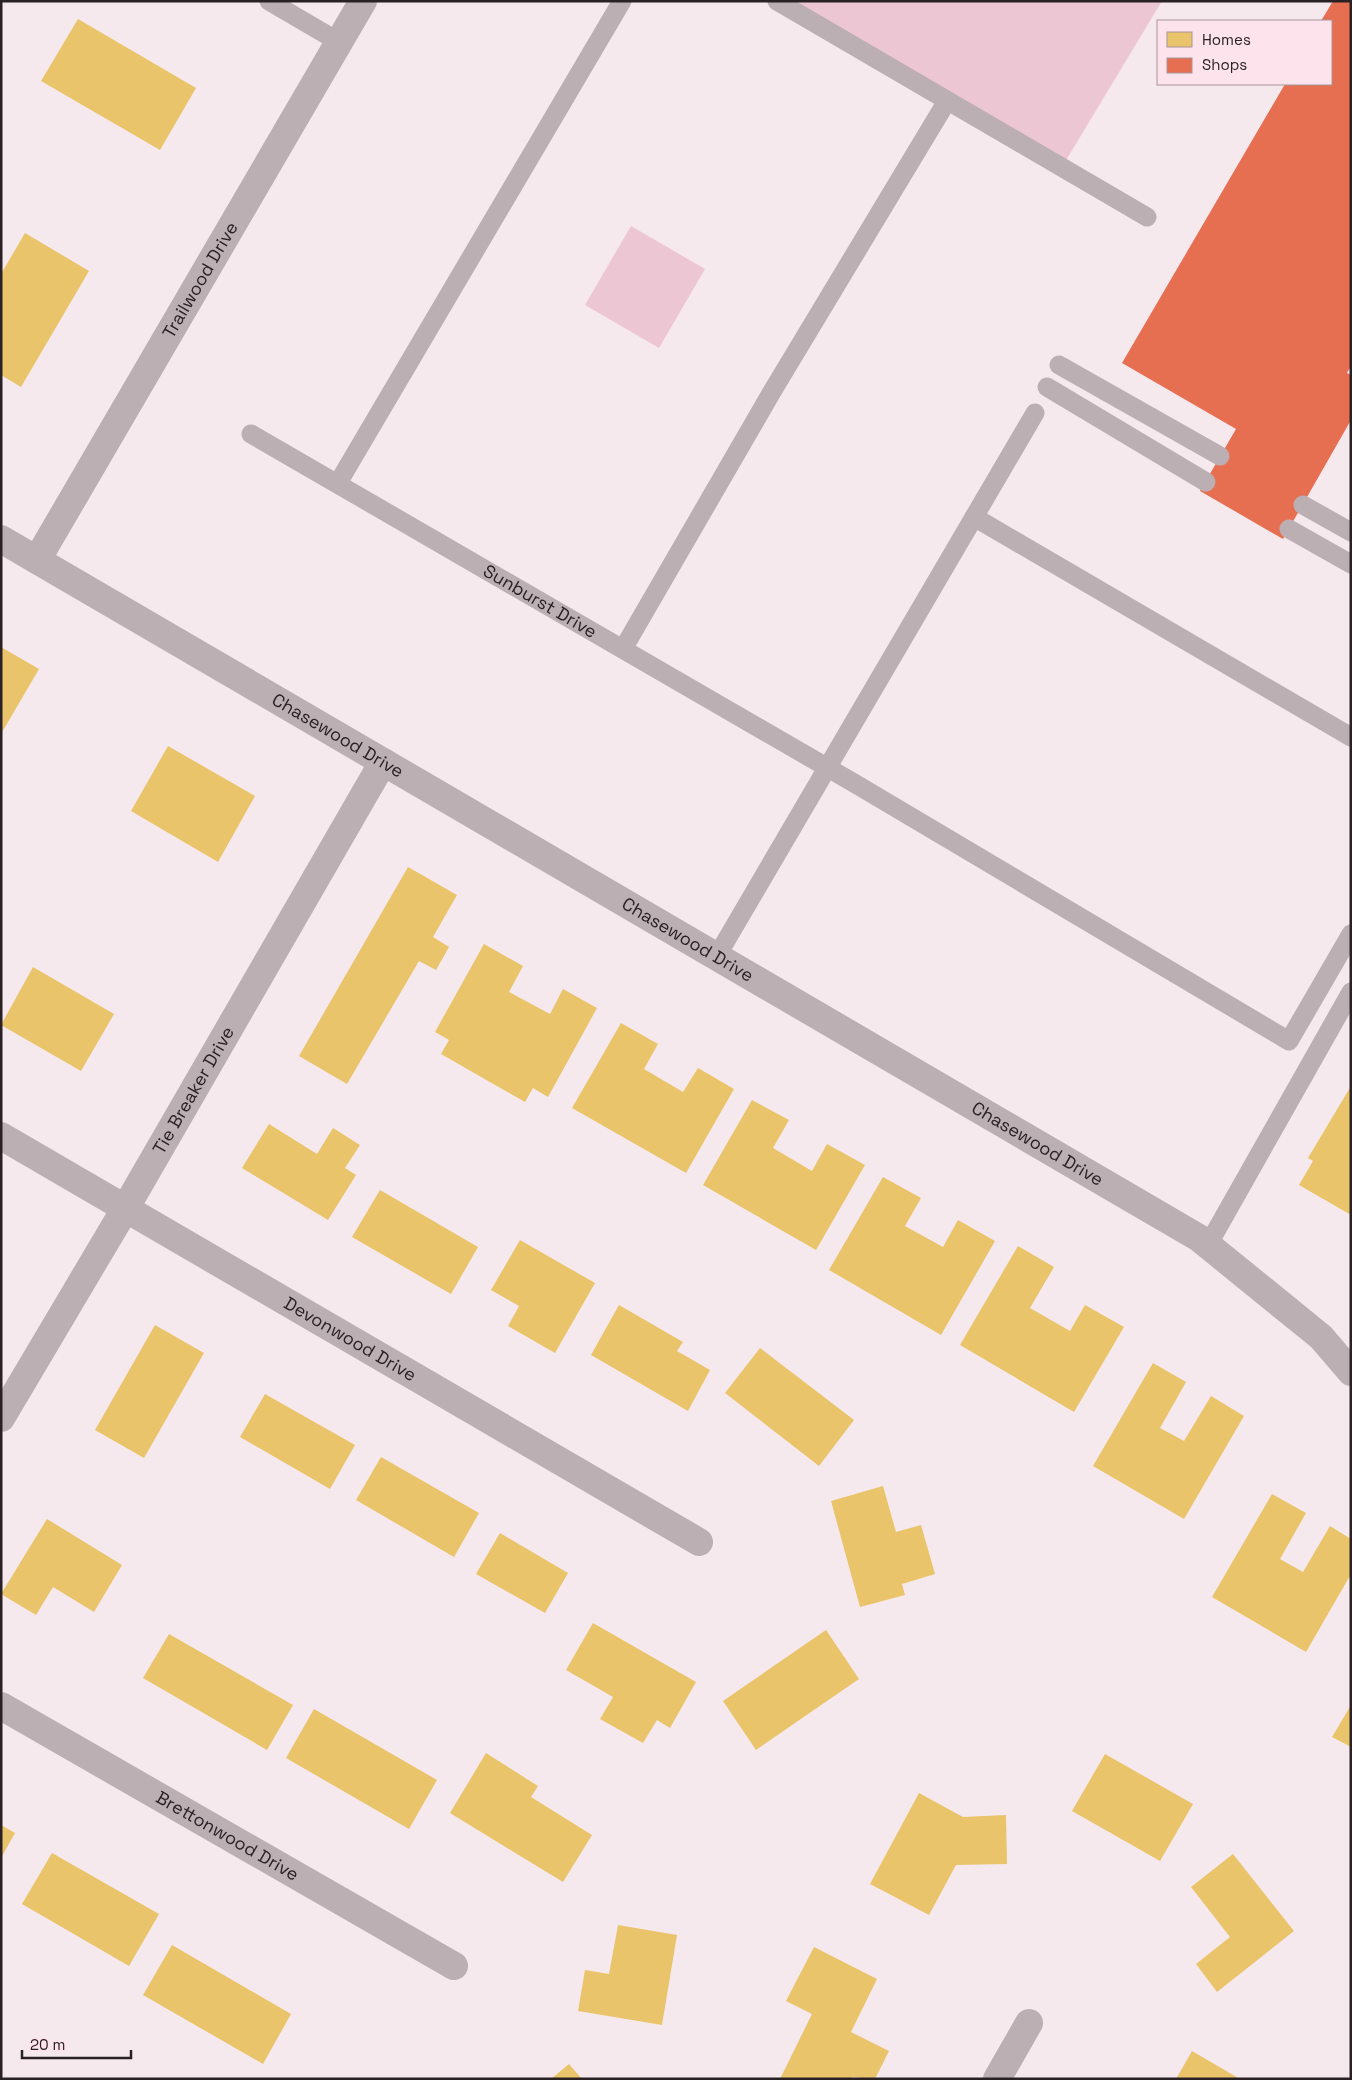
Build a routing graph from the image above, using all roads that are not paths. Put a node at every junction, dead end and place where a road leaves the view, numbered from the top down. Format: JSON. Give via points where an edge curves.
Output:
{"nodes":[{"id":1,"x":269,"y":1,"type":"edge"},
{"id":2,"x":363,"y":1,"type":"edge"},
{"id":3,"x":622,"y":1,"type":"edge"},
{"id":4,"x":777,"y":1,"type":"edge"},
{"id":5,"x":339,"y":42,"type":"junction"},
{"id":6,"x":948,"y":101,"type":"junction"},
{"id":7,"x":1147,"y":217,"type":"dead end"},
{"id":8,"x":1059,"y":365,"type":"dead end"},
{"id":9,"x":1047,"y":387,"type":"dead end"},
{"id":10,"x":1035,"y":413,"type":"dead end"},
{"id":11,"x":252,"y":434,"type":"dead end"},
{"id":12,"x":1220,"y":456,"type":"dead end"},
{"id":13,"x":1206,"y":482,"type":"dead end"},
{"id":14,"x":338,"y":483,"type":"junction"},
{"id":15,"x":1303,"y":505,"type":"dead end"},
{"id":16,"x":974,"y":517,"type":"junction"},
{"id":17,"x":1289,"y":529,"type":"dead end"},
{"id":18,"x":1351,"y":532,"type":"edge"},
{"id":19,"x":1,"y":539,"type":"edge"},
{"id":20,"x":37,"y":560,"type":"junction"},
{"id":21,"x":1351,"y":564,"type":"edge"},
{"id":22,"x":623,"y":649,"type":"junction"},
{"id":23,"x":1351,"y":737,"type":"edge"},
{"id":24,"x":383,"y":762,"type":"junction"},
{"id":25,"x":827,"y":767,"type":"junction"},
{"id":26,"x":1351,"y":934,"type":"edge"},
{"id":27,"x":717,"y":956,"type":"junction"},
{"id":28,"x":1351,"y":992,"type":"edge"},
{"id":29,"x":1,"y":1136,"type":"edge"},
{"id":30,"x":125,"y":1209,"type":"junction"},
{"id":31,"x":1208,"y":1245,"type":"junction"},
{"id":32,"x":1351,"y":1372,"type":"edge"},
{"id":33,"x":1,"y":1418,"type":"edge"},
{"id":34,"x":699,"y":1542,"type":"dead end"},
{"id":35,"x":1,"y":1706,"type":"edge"},
{"id":36,"x":454,"y":1966,"type":"dead end"},
{"id":37,"x":1029,"y":2023,"type":"dead end"},
{"id":38,"x":997,"y":2079,"type":"edge"}],
"edges":[{"from":1,"to":5,"type":"lane"},
{"from":2,"to":5,"type":"street","name":"Trailwood Drive"},
{"from":3,"to":14,"type":"lane"},
{"from":4,"to":6,"type":"lane"},
{"from":5,"to":20,"type":"street","name":"Trailwood Drive"},
{"from":6,"to":7,"type":"lane"},
{"from":6,"to":22,"type":"lane","via":[[773,390]]},
{"from":8,"to":12,"type":"lane"},
{"from":9,"to":13,"type":"lane"},
{"from":10,"to":16,"type":"lane"},
{"from":11,"to":14,"type":"lane","name":"Sunburst Drive"},
{"from":14,"to":22,"type":"lane","name":"Sunburst Drive"},
{"from":15,"to":18,"type":"lane"},
{"from":16,"to":23,"type":"lane"},
{"from":16,"to":25,"type":"lane"},
{"from":17,"to":21,"type":"lane"},
{"from":19,"to":20,"type":"street","name":"Chasewood Drive"},
{"from":20,"to":24,"type":"street","name":"Chasewood Drive"},
{"from":22,"to":25,"type":"lane","name":"Sunburst Drive"},
{"from":24,"to":27,"type":"street","name":"Chasewood Drive"},
{"from":24,"to":30,"type":"street","name":"Tie Breaker Drive"},
{"from":25,"to":26,"type":"lane","name":"Sunburst Drive","via":[[1289,1041]]},
{"from":25,"to":27,"type":"lane"},
{"from":27,"to":31,"type":"street","name":"Chasewood Drive"},
{"from":28,"to":31,"type":"lane"},
{"from":29,"to":30,"type":"street","name":"Devonwood Drive"},
{"from":30,"to":33,"type":"street","name":"Tie Breaker Drive"},
{"from":30,"to":34,"type":"street","name":"Devonwood Drive"},
{"from":31,"to":32,"type":"street","name":"Chasewood Drive","via":[[1320,1337]]},
{"from":35,"to":36,"type":"street","name":"Brettonwood Drive"},
{"from":37,"to":38,"type":"street"}]}
